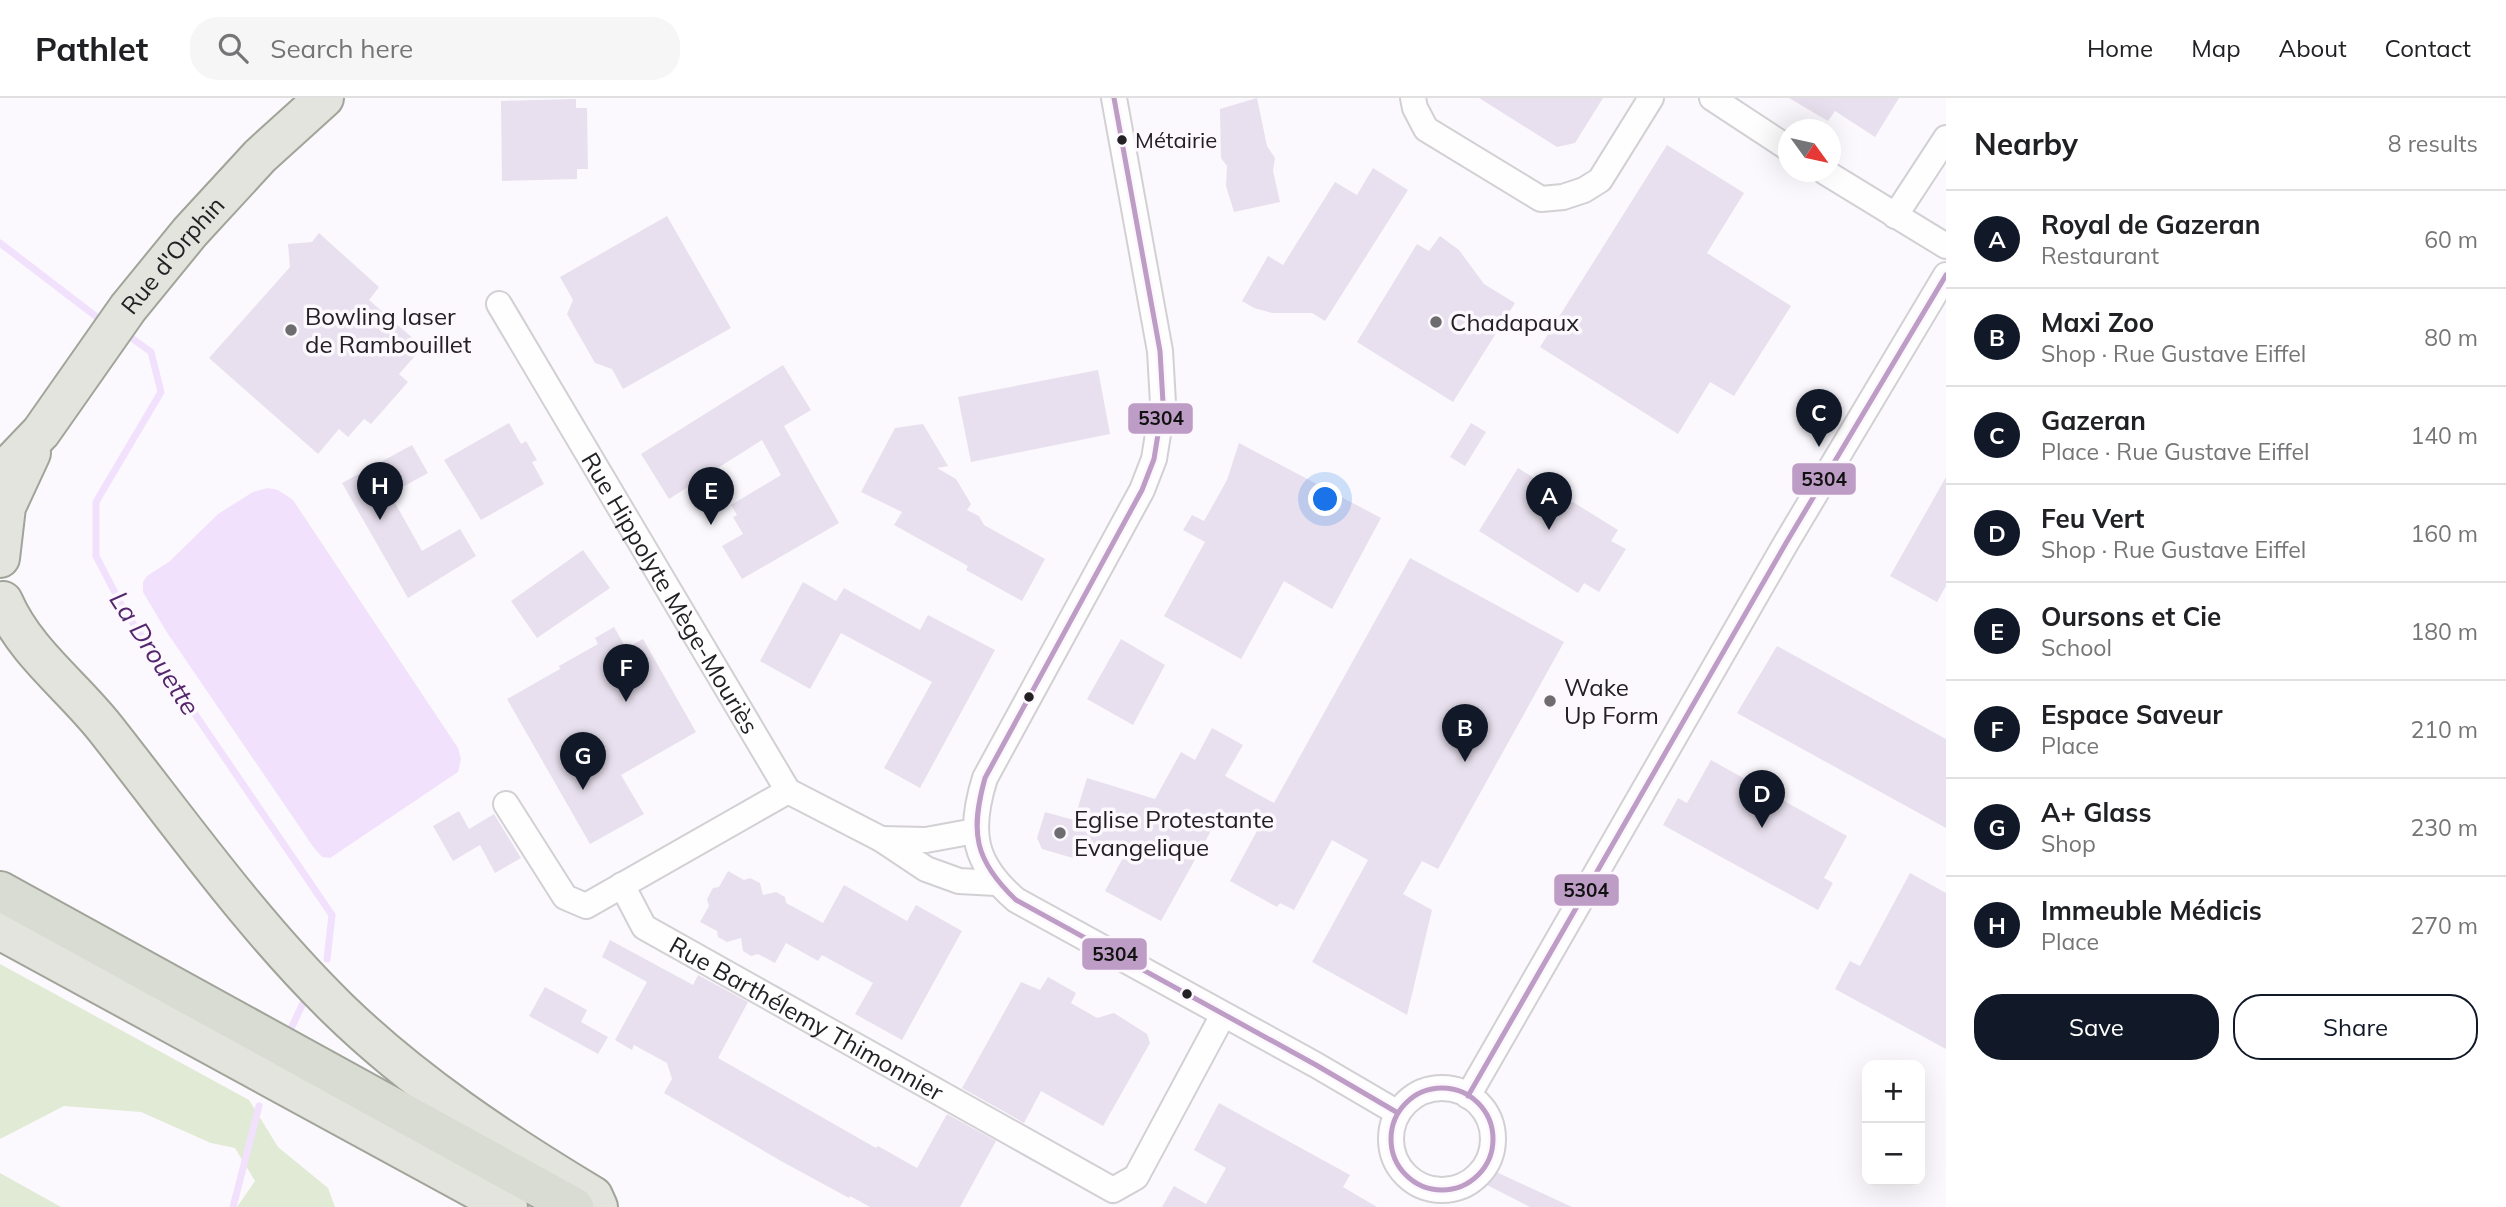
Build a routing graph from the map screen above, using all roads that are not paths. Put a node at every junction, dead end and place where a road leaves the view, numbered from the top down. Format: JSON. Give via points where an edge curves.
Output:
{"nodes":[{"id":1,"x":324,"y":98,"type":"edge"},
{"id":2,"x":1114,"y":98,"type":"edge"},
{"id":3,"x":1413,"y":98,"type":"edge"},
{"id":4,"x":1651,"y":98,"type":"edge"},
{"id":5,"x":1712,"y":98,"type":"edge"},
{"id":6,"x":1946,"y":138,"type":"edge"},
{"id":7,"x":1778,"y":141,"type":"edge"},
{"id":8,"x":1841,"y":182,"type":"edge"},
{"id":9,"x":1895,"y":216,"type":"junction"},
{"id":10,"x":1946,"y":246,"type":"edge"},
{"id":11,"x":1946,"y":275,"type":"edge"},
{"id":12,"x":499,"y":304,"type":"dead end"},
{"id":13,"x":41,"y":432,"type":"junction"},
{"id":14,"x":0,"y":475,"type":"edge"},
{"id":15,"x":0,"y":557,"type":"edge"},
{"id":16,"x":1,"y":604,"type":"edge"},
{"id":17,"x":788,"y":790,"type":"junction"},
{"id":18,"x":506,"y":804,"type":"dead end"},
{"id":19,"x":975,"y":831,"type":"junction"},
{"id":20,"x":881,"y":839,"type":"junction"},
{"id":21,"x":996,"y":883,"type":"junction"},
{"id":22,"x":622,"y":885,"type":"junction"},
{"id":23,"x":0,"y":891,"type":"edge"},
{"id":24,"x":0,"y":930,"type":"edge"},
{"id":25,"x":1223,"y":1015,"type":"junction"},
{"id":26,"x":1468,"y":1096,"type":"junction"},
{"id":27,"x":1398,"y":1113,"type":"junction"},
{"id":28,"x":508,"y":1207,"type":"edge"},
{"id":29,"x":574,"y":1207,"type":"edge"},
{"id":30,"x":598,"y":1207,"type":"edge"}],
"edges":[{"from":1,"to":13,"type":"main road","name":"Rue d'Orphin","via":[[260,156],[190,232],[128,309]]},
{"from":2,"to":19,"type":"street","via":[[1160,351],[1163,403],[1154,459],[1142,490],[985,778]]},
{"from":3,"to":4,"type":"street","via":[[1426,129],[1541,199],[1563,197],[1600,180]]},
{"from":5,"to":7,"type":"street"},
{"from":6,"to":9,"type":"street"},
{"from":8,"to":9,"type":"street"},
{"from":9,"to":10,"type":"street"},
{"from":11,"to":26,"type":"street"},
{"from":12,"to":17,"type":"street","name":"Rue Hippolyte Mège-Mouriès"},
{"from":13,"to":14,"type":"main road","name":"Rue d'Orphin"},
{"from":13,"to":15,"type":"main road","name":"Rue d'Orphin","via":[[6,507]]},
{"from":15,"to":16,"type":"main road","name":"Rue d'Orphin","via":[[5,579]]},
{"from":16,"to":30,"type":"main road","via":[[27,644],[96,717],[298,968],[383,1050],[513,1147],[593,1196]]},
{"from":17,"to":20,"type":"street"},
{"from":17,"to":22,"type":"street"},
{"from":18,"to":22,"type":"street","via":[[565,897],[586,906]]},
{"from":19,"to":20,"type":"street","via":[[926,840]]},
{"from":19,"to":21,"type":"street","via":[[980,856]]},
{"from":20,"to":21,"type":"street","via":[[926,869],[959,881]]},
{"from":21,"to":25,"type":"street","via":[[1016,900]]},
{"from":22,"to":25,"type":"street","name":"Rue Barthélemy Thimonnier","via":[[644,927],[1112,1190],[1136,1177]]},
{"from":23,"to":29,"type":"highway"},
{"from":24,"to":28,"type":"main road"},
{"from":25,"to":27,"type":"street"},
{"from":26,"to":27,"type":"street","via":[[1445,1088],[1427,1090]]},
{"from":26,"to":27,"type":"street","via":[[1483,1109],[1490,1124],[1491,1153],[1473,1180],[1443,1191],[1414,1182],[1394,1160],[1391,1130]]}]}
